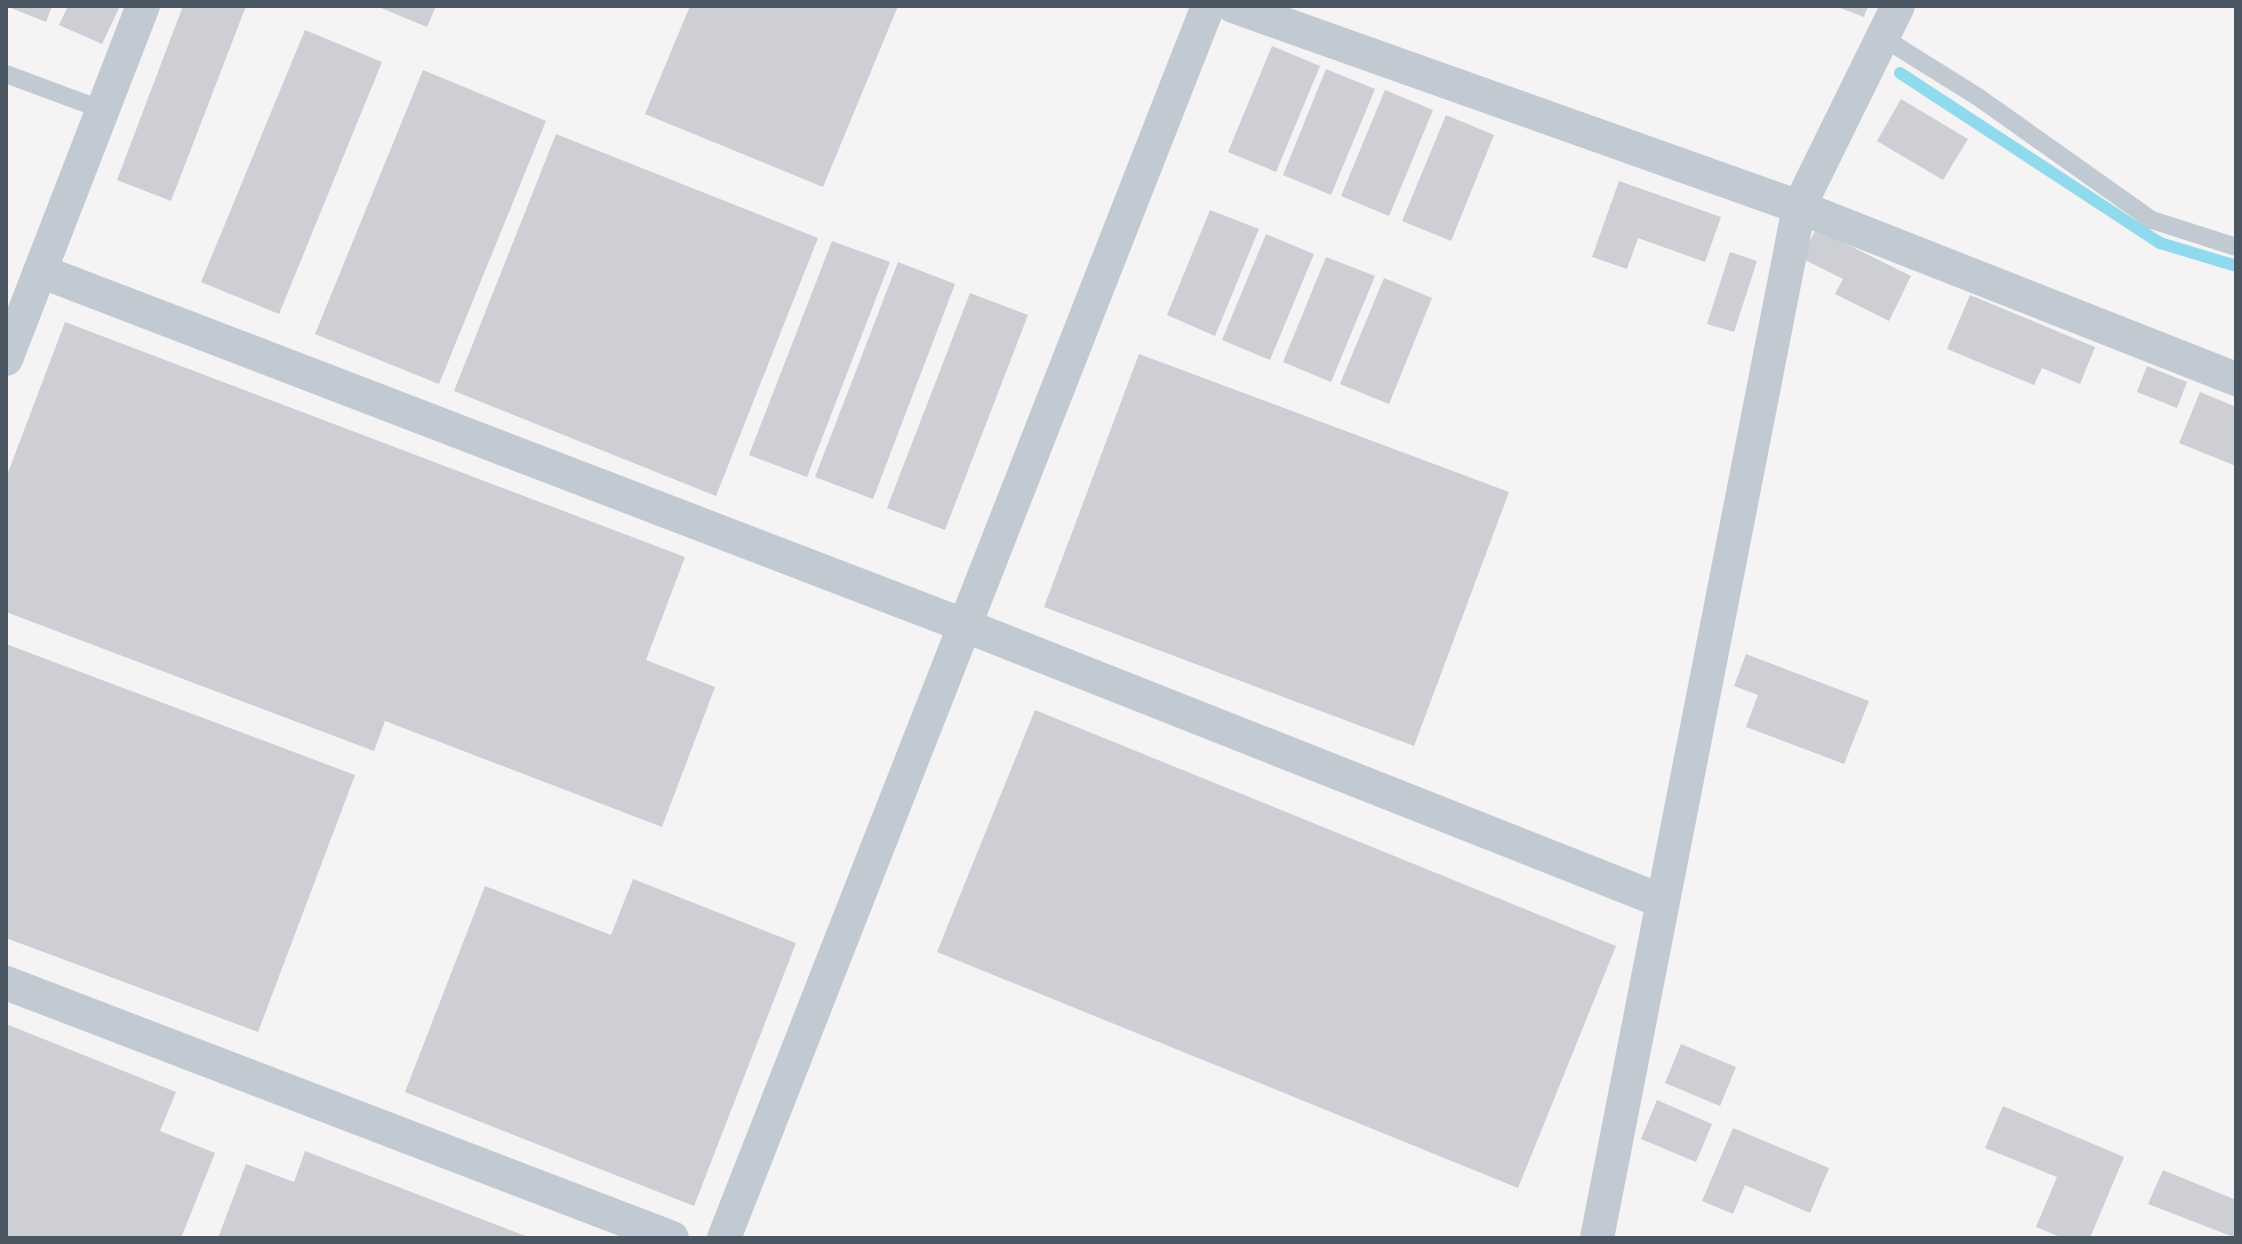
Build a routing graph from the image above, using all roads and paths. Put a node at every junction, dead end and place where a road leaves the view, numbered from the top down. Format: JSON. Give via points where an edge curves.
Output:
{"nodes":[{"id":1,"x":143,"y":6,"type":"edge"},
{"id":2,"x":1208,"y":6,"type":"edge"},
{"id":3,"x":1233,"y":6,"type":"edge"},
{"id":4,"x":1898,"y":6,"type":"edge"},
{"id":5,"x":1882,"y":37,"type":"junction"},
{"id":6,"x":6,"y":74,"type":"edge"},
{"id":7,"x":103,"y":110,"type":"junction"},
{"id":8,"x":1799,"y":207,"type":"junction"},
{"id":9,"x":2236,"y":247,"type":"edge"},
{"id":10,"x":40,"y":271,"type":"junction"},
{"id":11,"x":6,"y":359,"type":"edge"},
{"id":12,"x":2236,"y":379,"type":"edge"},
{"id":13,"x":966,"y":626,"type":"junction"},
{"id":14,"x":1662,"y":901,"type":"junction"},
{"id":15,"x":6,"y":983,"type":"edge"},
{"id":16,"x":672,"y":1238,"type":"edge"},
{"id":17,"x":724,"y":1238,"type":"edge"},
{"id":18,"x":1597,"y":1238,"type":"edge"}],
"edges":[{"from":1,"to":7,"type":"street"},
{"from":2,"to":13,"type":"street"},
{"from":3,"to":8,"type":"street"},
{"from":4,"to":5,"type":"street"},
{"from":5,"to":8,"type":"street"},
{"from":5,"to":9,"type":"lane","via":[[1978,97],[2152,220]]},
{"from":6,"to":7,"type":"lane"},
{"from":7,"to":10,"type":"street"},
{"from":8,"to":12,"type":"street"},
{"from":8,"to":14,"type":"street"},
{"from":10,"to":11,"type":"street"},
{"from":10,"to":13,"type":"street"},
{"from":13,"to":14,"type":"street"},
{"from":13,"to":17,"type":"street"},
{"from":14,"to":18,"type":"street"},
{"from":15,"to":16,"type":"street"}]}
